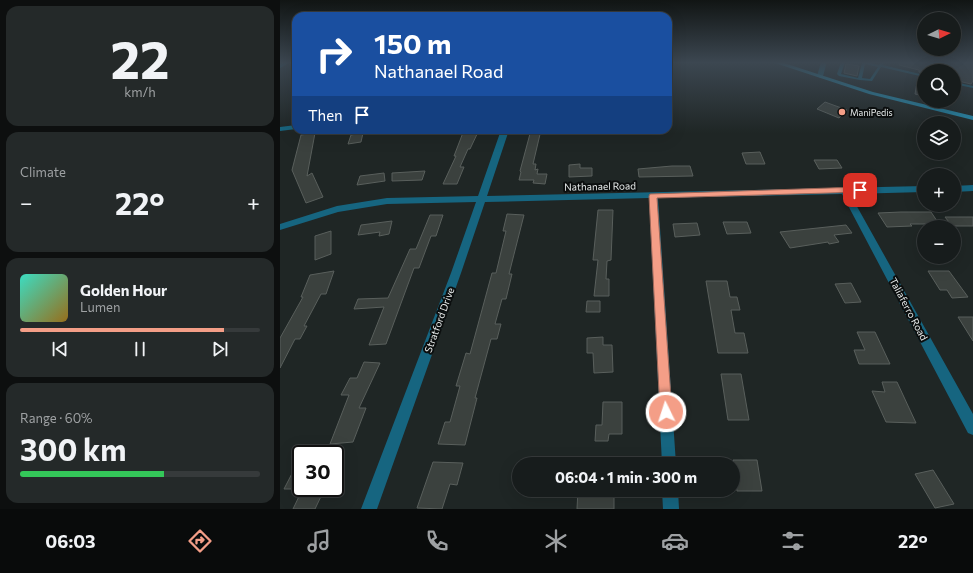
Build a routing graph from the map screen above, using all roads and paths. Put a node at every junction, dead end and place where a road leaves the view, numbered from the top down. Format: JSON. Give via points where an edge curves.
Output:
{"nodes":[{"id":1,"x":851,"y":86,"type":"edge"},
{"id":2,"x":973,"y":118,"type":"edge"},
{"id":3,"x":292,"y":128,"type":"edge"},
{"id":4,"x":280,"y":130,"type":"edge"},
{"id":5,"x":504,"y":134,"type":"edge"},
{"id":6,"x":973,"y":188,"type":"edge"},
{"id":7,"x":917,"y":189,"type":"edge"},
{"id":8,"x":961,"y":189,"type":"edge"},
{"id":9,"x":844,"y":190,"type":"junction"},
{"id":10,"x":652,"y":196,"type":"junction"},
{"id":11,"x":482,"y":199,"type":"junction"},
{"id":12,"x":280,"y":227,"type":"edge"},
{"id":13,"x":973,"y":428,"type":"edge"},
{"id":14,"x":669,"y":457,"type":"edge"},
{"id":15,"x":670,"y":497,"type":"edge"},
{"id":16,"x":369,"y":509,"type":"edge"},
{"id":17,"x":671,"y":509,"type":"edge"}],
"edges":[{"from":1,"to":2,"type":"main road","via":[[902,102]]},
{"from":3,"to":4,"type":"street"},
{"from":5,"to":11,"type":"street","name":"Stratford Drive"},
{"from":6,"to":8,"type":"street"},
{"from":7,"to":9,"type":"street","name":"Nathanael Road"},
{"from":9,"to":10,"type":"street","name":"Nathanael Road"},
{"from":9,"to":13,"type":"street","name":"Taliaferro Road"},
{"from":10,"to":11,"type":"street","name":"Nathanael Road"},
{"from":10,"to":14,"type":"street"},
{"from":11,"to":12,"type":"street","name":"Nathanael Road","via":[[363,204],[337,209]]},
{"from":11,"to":16,"type":"street","name":"Stratford Drive"},
{"from":15,"to":17,"type":"street"}]}
